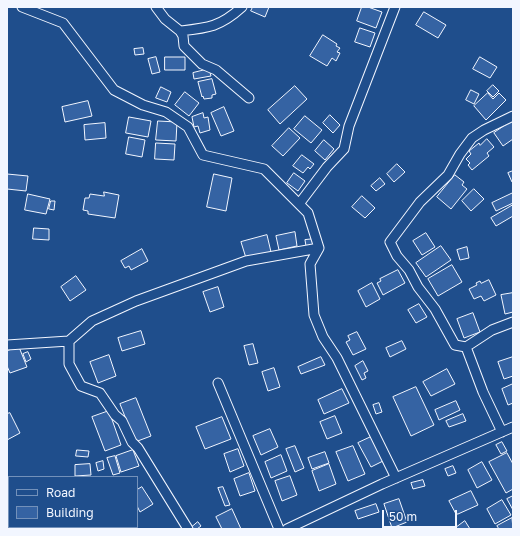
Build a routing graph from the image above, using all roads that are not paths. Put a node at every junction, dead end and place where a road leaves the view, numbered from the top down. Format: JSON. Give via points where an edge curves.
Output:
{"nodes":[{"id":1,"x":22,"y":7,"type":"edge"},
{"id":2,"x":156,"y":7,"type":"edge"},
{"id":3,"x":242,"y":7,"type":"edge"},
{"id":4,"x":395,"y":7,"type":"edge"},
{"id":5,"x":180,"y":31,"type":"junction"},
{"id":6,"x":249,"y":98,"type":"dead end"},
{"id":7,"x":513,"y":116,"type":"edge"},
{"id":8,"x":298,"y":204,"type":"junction"},
{"id":9,"x":319,"y":248,"type":"junction"},
{"id":10,"x":513,"y":322,"type":"edge"},
{"id":11,"x":69,"y":341,"type":"junction"},
{"id":12,"x":7,"y":345,"type":"edge"},
{"id":13,"x":466,"y":347,"type":"junction"},
{"id":14,"x":218,"y":383,"type":"dead end"},
{"id":15,"x":513,"y":427,"type":"edge"},
{"id":16,"x":502,"y":432,"type":"junction"},
{"id":17,"x":396,"y":478,"type":"junction"},
{"id":18,"x":188,"y":529,"type":"edge"},
{"id":19,"x":279,"y":529,"type":"edge"},
{"id":20,"x":287,"y":529,"type":"edge"}],
"edges":[{"from":1,"to":8,"type":"street","via":[[63,23],[114,90],[143,105],[166,112],[188,127],[203,155],[264,168]]},
{"from":2,"to":5,"type":"street","via":[[165,19]]},
{"from":3,"to":5,"type":"street","via":[[208,29]]},
{"from":4,"to":8,"type":"street","via":[[349,126],[344,149]]},
{"from":5,"to":6,"type":"street","via":[[184,46],[202,64],[216,70]]},
{"from":7,"to":13,"type":"street","via":[[472,138],[448,175],[420,202],[390,242],[435,309],[455,345]]},
{"from":8,"to":9,"type":"street","via":[[308,213]]},
{"from":9,"to":11,"type":"street","via":[[246,261],[136,301],[92,321]]},
{"from":9,"to":17,"type":"street","via":[[310,264],[314,315]]},
{"from":10,"to":13,"type":"street","via":[[492,330]]},
{"from":11,"to":12,"type":"street"},
{"from":11,"to":18,"type":"street","via":[[69,364],[80,386],[100,393],[122,421],[132,442]]},
{"from":13,"to":16,"type":"street"},
{"from":14,"to":19,"type":"street"},
{"from":15,"to":16,"type":"street"},
{"from":16,"to":17,"type":"street"},
{"from":17,"to":20,"type":"street"}]}
